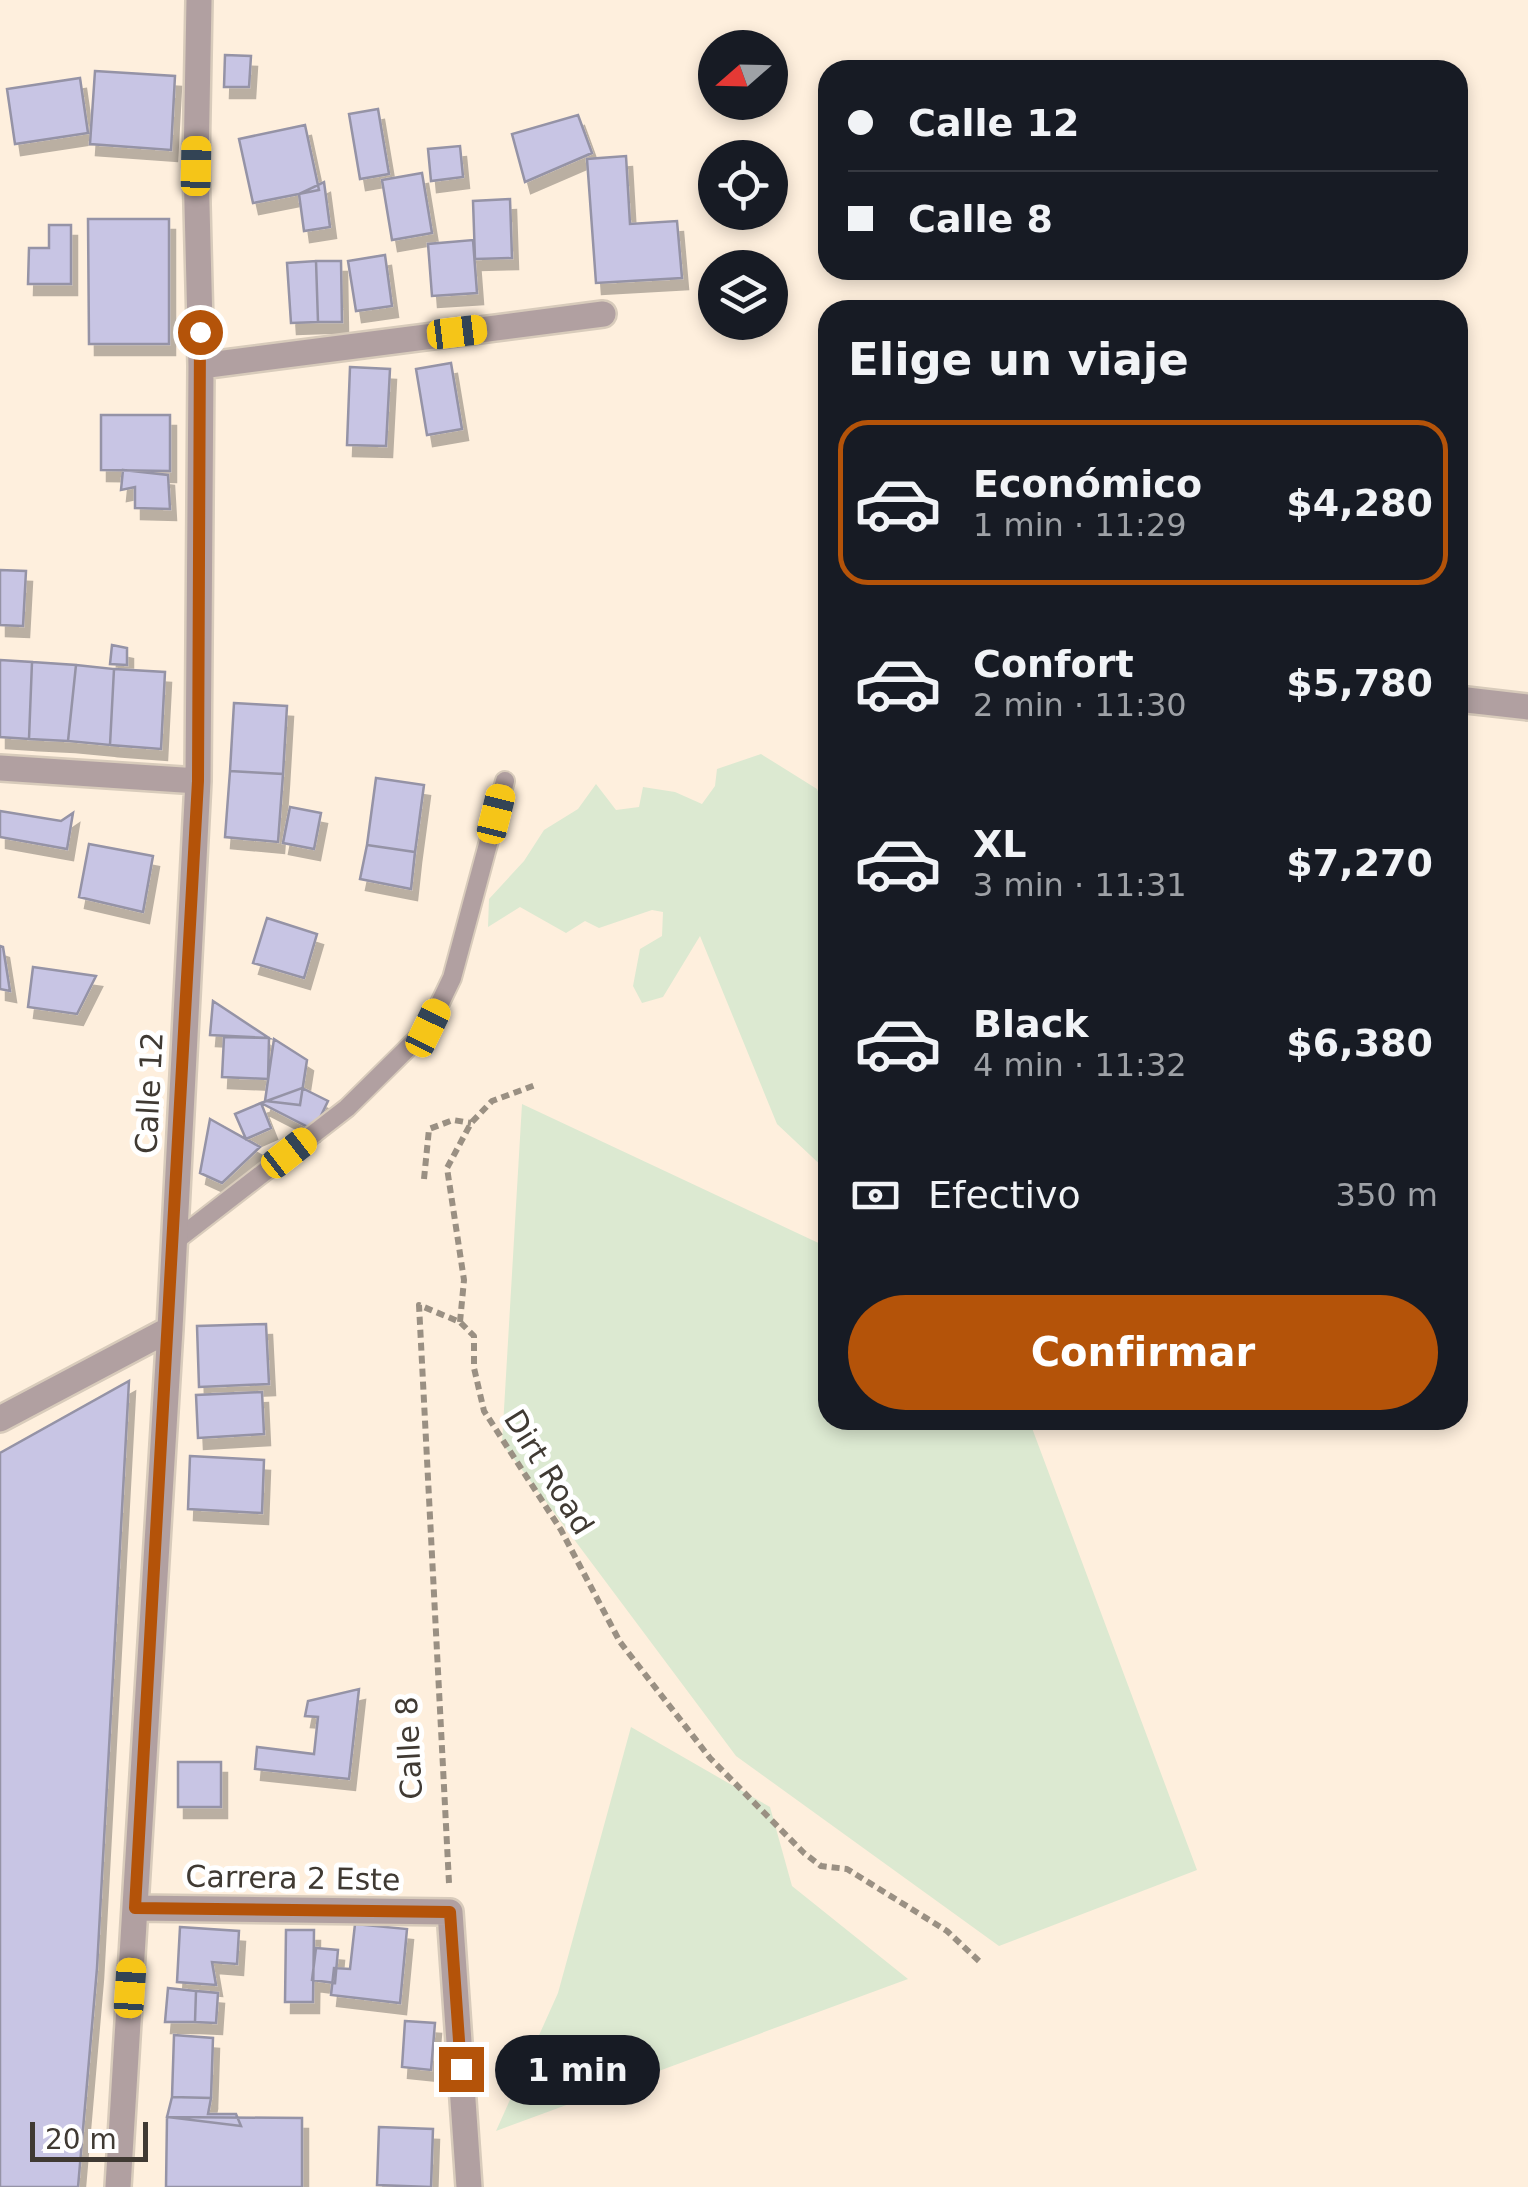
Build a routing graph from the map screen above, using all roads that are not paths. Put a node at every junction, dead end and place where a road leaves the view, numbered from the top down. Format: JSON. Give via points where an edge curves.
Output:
{"nodes":[{"id":1,"x":199,"y":0,"type":"edge"},
{"id":2,"x":603,"y":314,"type":"dead end"},
{"id":3,"x":201,"y":366,"type":"junction"},
{"id":4,"x":1468,"y":700,"type":"edge"},
{"id":5,"x":1528,"y":707,"type":"edge"},
{"id":6,"x":0,"y":768,"type":"edge"},
{"id":7,"x":198,"y":781,"type":"junction"},
{"id":8,"x":505,"y":781,"type":"dead end"},
{"id":9,"x":174,"y":1242,"type":"junction"},
{"id":10,"x":170,"y":1330,"type":"junction"},
{"id":11,"x":0,"y":1419,"type":"edge"},
{"id":12,"x":135,"y":1908,"type":"junction"},
{"id":13,"x":118,"y":2187,"type":"edge"},
{"id":14,"x":469,"y":2187,"type":"edge"}],
"edges":[{"from":1,"to":3,"type":"street","name":"Calle 12"},
{"from":2,"to":3,"type":"street"},
{"from":3,"to":7,"type":"street","name":"Calle 12"},
{"from":4,"to":5,"type":"street"},
{"from":6,"to":7,"type":"street"},
{"from":7,"to":9,"type":"street","name":"Calle 12"},
{"from":8,"to":9,"type":"lane","via":[[452,978],[428,1028],[347,1108]]},
{"from":9,"to":10,"type":"street","name":"Calle 12"},
{"from":10,"to":11,"type":"street"},
{"from":10,"to":12,"type":"street","name":"Calle 12"},
{"from":12,"to":13,"type":"street","name":"Calle 12"},
{"from":12,"to":14,"type":"street","name":"Carrera 2 Este","via":[[450,1912]]}]}
